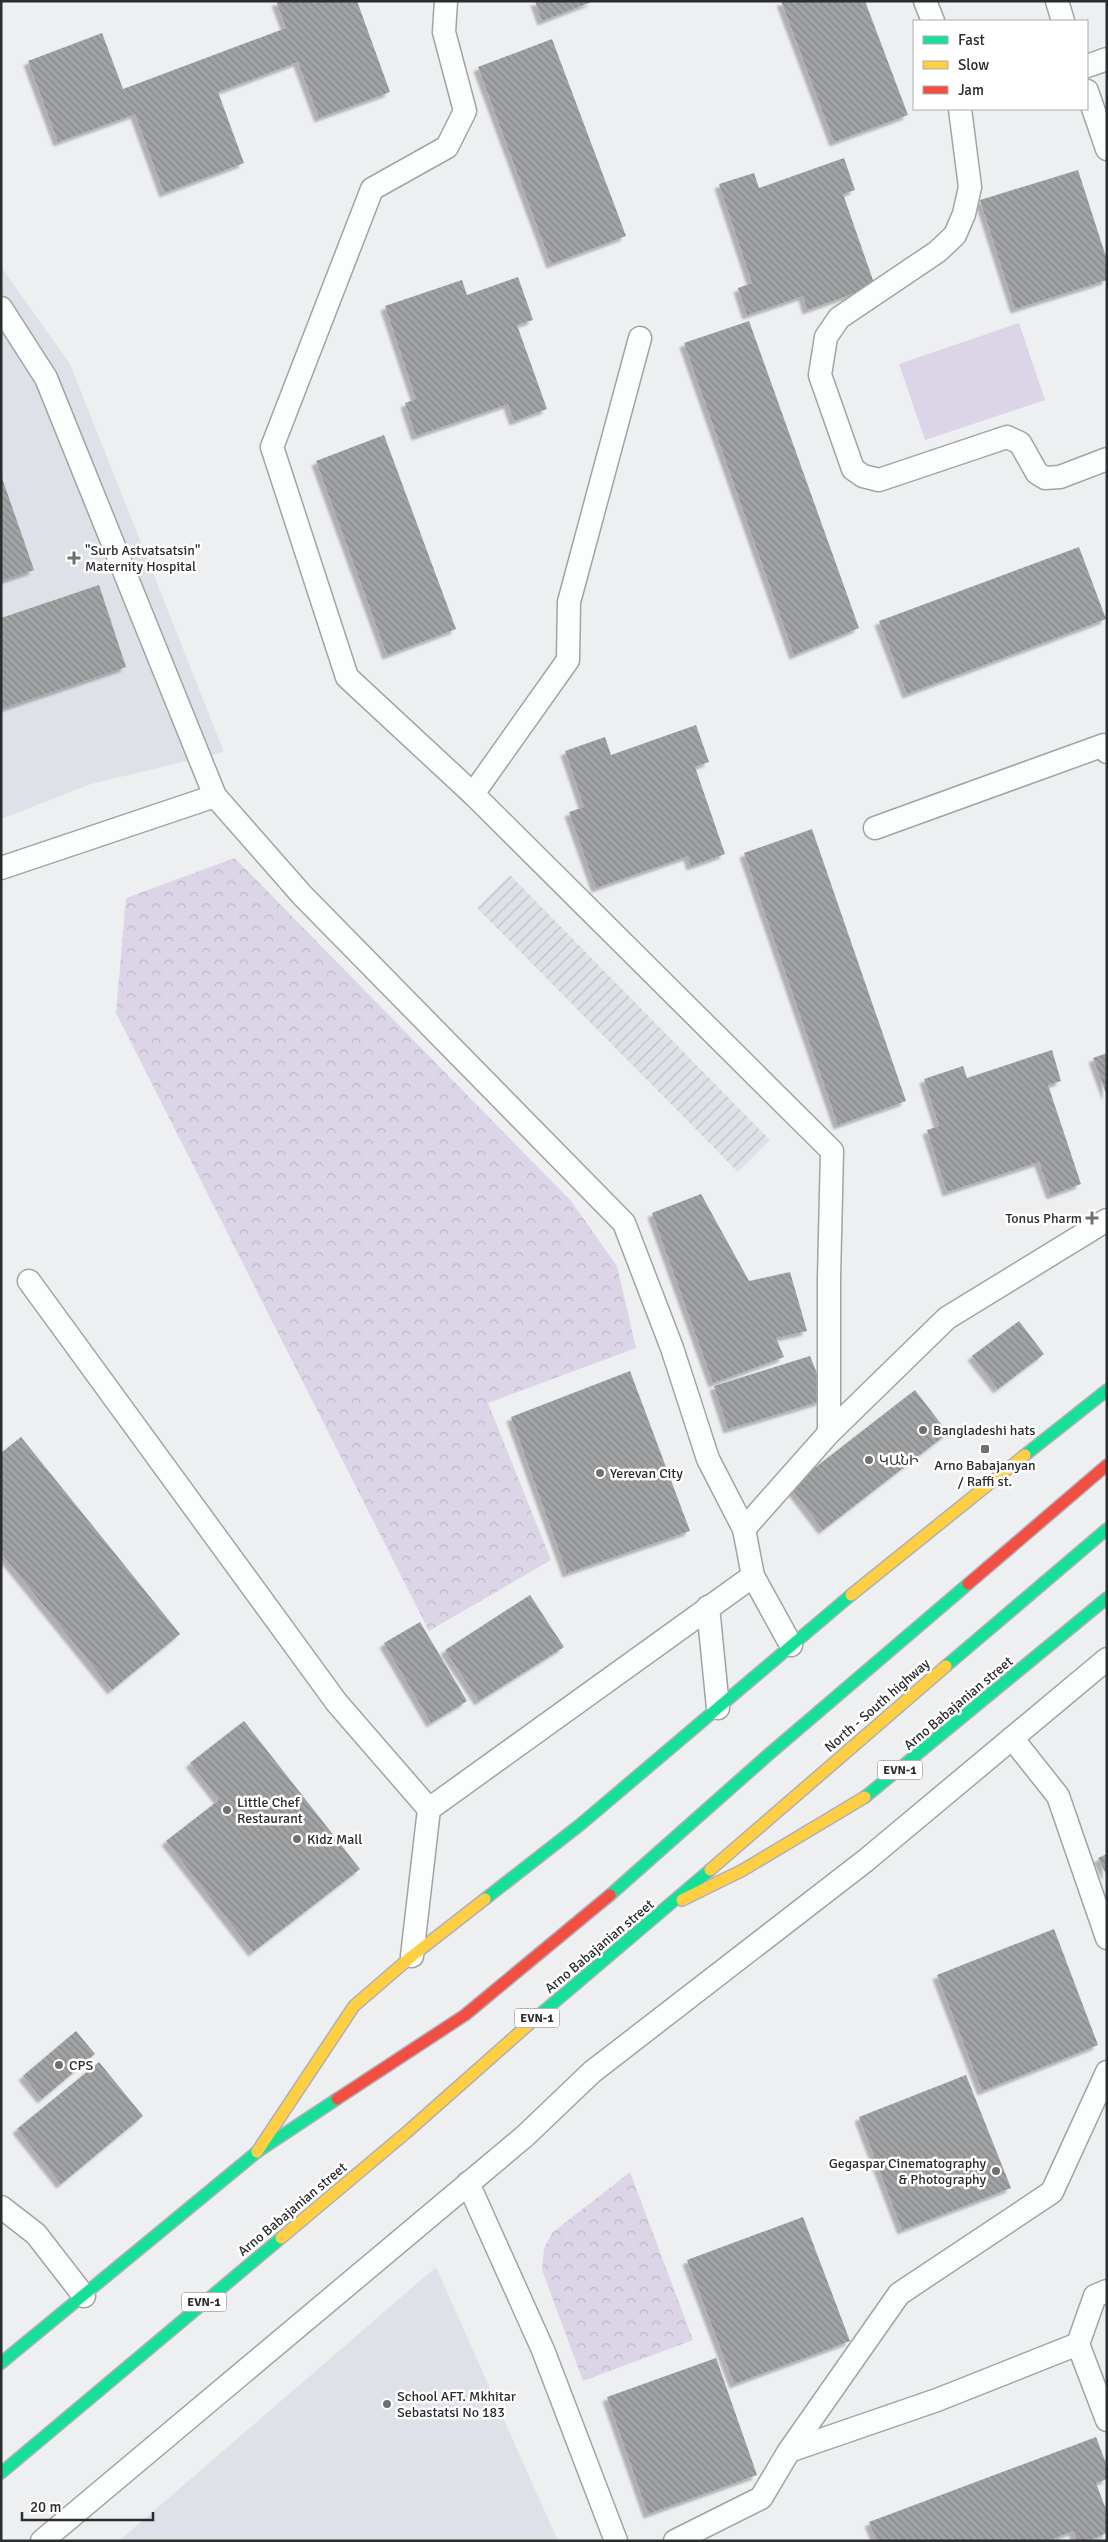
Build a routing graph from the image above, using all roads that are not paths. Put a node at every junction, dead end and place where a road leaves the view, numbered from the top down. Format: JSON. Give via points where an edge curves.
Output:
{"nodes":[{"id":1,"x":446,"y":1,"type":"edge"},
{"id":2,"x":925,"y":1,"type":"edge"},
{"id":3,"x":1057,"y":1,"type":"edge"},
{"id":4,"x":932,"y":20,"type":"edge"},
{"id":5,"x":1063,"y":20,"type":"edge"},
{"id":6,"x":1107,"y":59,"type":"edge"},
{"id":7,"x":1088,"y":66,"type":"edge"},
{"id":8,"x":1088,"y":95,"type":"edge"},
{"id":9,"x":960,"y":110,"type":"edge"},
{"id":10,"x":1107,"y":149,"type":"edge"},
{"id":11,"x":1,"y":308,"type":"edge"},
{"id":12,"x":640,"y":338,"type":"dead end"},
{"id":13,"x":1107,"y":459,"type":"edge"},
{"id":14,"x":1107,"y":752,"type":"edge"},
{"id":15,"x":473,"y":794,"type":"junction"},
{"id":16,"x":215,"y":796,"type":"junction"},
{"id":17,"x":875,"y":828,"type":"dead end"},
{"id":18,"x":1,"y":868,"type":"edge"},
{"id":19,"x":1107,"y":1220,"type":"edge"},
{"id":20,"x":29,"y":1281,"type":"dead end"},
{"id":21,"x":1107,"y":1390,"type":"edge"},
{"id":22,"x":829,"y":1433,"type":"junction"},
{"id":23,"x":1107,"y":1465,"type":"edge"},
{"id":24,"x":744,"y":1529,"type":"junction"},
{"id":25,"x":1107,"y":1529,"type":"edge"},
{"id":26,"x":753,"y":1576,"type":"junction"},
{"id":27,"x":1107,"y":1598,"type":"edge"},
{"id":28,"x":708,"y":1608,"type":"junction"},
{"id":29,"x":791,"y":1645,"type":"junction"},
{"id":30,"x":1107,"y":1659,"type":"edge"},
{"id":31,"x":718,"y":1708,"type":"junction"},
{"id":32,"x":1012,"y":1738,"type":"junction"},
{"id":33,"x":429,"y":1809,"type":"junction"},
{"id":34,"x":669,"y":1906,"type":"junction"},
{"id":35,"x":1107,"y":1938,"type":"edge"},
{"id":36,"x":412,"y":1956,"type":"junction"},
{"id":37,"x":1107,"y":2072,"type":"edge"},
{"id":38,"x":257,"y":2152,"type":"junction"},
{"id":39,"x":468,"y":2183,"type":"junction"},
{"id":40,"x":1,"y":2207,"type":"edge"},
{"id":41,"x":1107,"y":2291,"type":"edge"},
{"id":42,"x":84,"y":2296,"type":"junction"},
{"id":43,"x":1078,"y":2344,"type":"junction"},
{"id":44,"x":1,"y":2363,"type":"edge"},
{"id":45,"x":1107,"y":2420,"type":"edge"},
{"id":46,"x":789,"y":2451,"type":"junction"},
{"id":47,"x":1,"y":2473,"type":"edge"},
{"id":48,"x":42,"y":2541,"type":"edge"},
{"id":49,"x":616,"y":2541,"type":"edge"},
{"id":50,"x":676,"y":2541,"type":"edge"}],
"edges":[{"from":1,"to":15,"type":"lane","via":[[444,32],[465,111],[447,147],[372,190],[272,447],[347,677]]},
{"from":2,"to":4,"type":"lane"},
{"from":3,"to":5,"type":"lane"},
{"from":6,"to":7,"type":"lane"},
{"from":8,"to":10,"type":"lane"},
{"from":9,"to":13,"type":"lane","via":[[970,187],[955,235],[937,252],[839,318],[826,337],[820,375],[853,470],[879,480],[1007,437],[1020,443],[1038,473],[1045,478],[1060,477]]},
{"from":11,"to":16,"type":"lane","via":[[46,378]]},
{"from":12,"to":15,"type":"lane","via":[[569,602],[568,660]]},
{"from":14,"to":17,"type":"lane","via":[[1104,745]]},
{"from":15,"to":22,"type":"lane","via":[[832,1152]]},
{"from":16,"to":18,"type":"lane"},
{"from":16,"to":24,"type":"lane","via":[[302,895],[624,1223],[672,1348],[708,1460]]},
{"from":19,"to":22,"type":"lane","via":[[947,1318]]},
{"from":20,"to":33,"type":"lane","via":[[337,1703]]},
{"from":21,"to":29,"type":"main road"},
{"from":22,"to":24,"type":"lane"},
{"from":23,"to":38,"type":"main road","via":[[532,1962],[465,2015]]},
{"from":24,"to":26,"type":"lane"},
{"from":25,"to":34,"type":"main road","name":"North - South highway"},
{"from":26,"to":28,"type":"lane"},
{"from":26,"to":29,"type":"lane"},
{"from":27,"to":34,"type":"main road","name":"Arno Babajanian street","number":"EVN-1","via":[[869,1795],[743,1870]]},
{"from":28,"to":31,"type":"lane"},
{"from":28,"to":33,"type":"lane"},
{"from":29,"to":31,"type":"main road"},
{"from":30,"to":32,"type":"lane"},
{"from":31,"to":36,"type":"main road","via":[[581,1824]]},
{"from":32,"to":35,"type":"lane","via":[[1058,1796]]},
{"from":32,"to":39,"type":"lane","via":[[865,1861],[592,2072],[525,2136]]},
{"from":33,"to":36,"type":"lane"},
{"from":34,"to":47,"type":"main road","name":"Arno Babajanian street","number":"EVN-1","via":[[579,1980],[407,2132]]},
{"from":36,"to":38,"type":"main road","via":[[354,2006]]},
{"from":37,"to":46,"type":"lane","via":[[1052,2192],[899,2294]]},
{"from":38,"to":42,"type":"main road"},
{"from":39,"to":48,"type":"lane"},
{"from":39,"to":49,"type":"lane","via":[[543,2350]]},
{"from":40,"to":42,"type":"lane","via":[[36,2234]]},
{"from":41,"to":43,"type":"lane","via":[[1095,2296]]},
{"from":42,"to":44,"type":"main road"},
{"from":43,"to":45,"type":"lane"},
{"from":43,"to":46,"type":"lane","via":[[937,2400]]},
{"from":46,"to":50,"type":"lane","via":[[760,2498]]}]}
